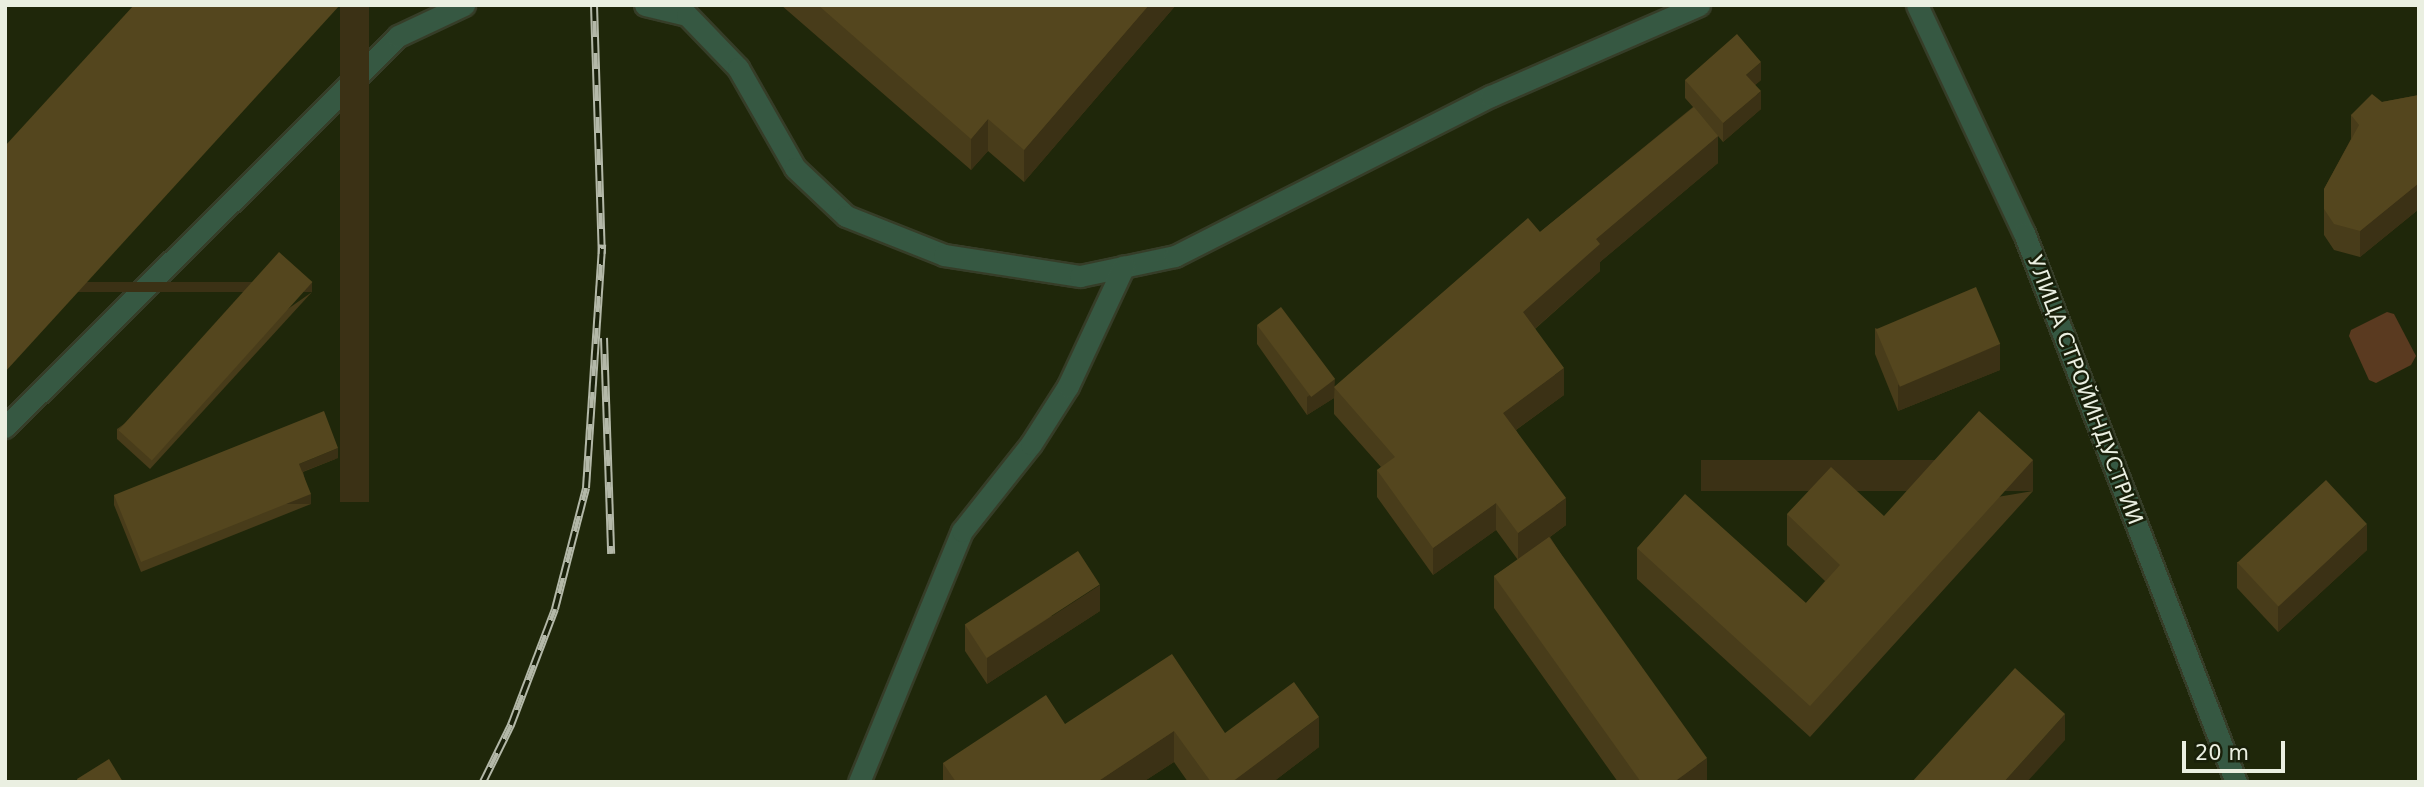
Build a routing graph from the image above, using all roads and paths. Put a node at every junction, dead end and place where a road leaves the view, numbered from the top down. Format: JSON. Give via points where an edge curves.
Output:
{"nodes":[{"id":1,"x":464,"y":5,"type":"edge"},
{"id":2,"x":645,"y":5,"type":"edge"},
{"id":3,"x":1699,"y":5,"type":"edge"},
{"id":4,"x":1917,"y":5,"type":"edge"},
{"id":5,"x":1124,"y":266,"type":"junction"},
{"id":6,"x":5,"y":427,"type":"edge"},
{"id":7,"x":859,"y":782,"type":"edge"},
{"id":8,"x":2236,"y":782,"type":"edge"}],
"edges":[{"from":1,"to":6,"type":"street","via":[[398,36]]},
{"from":2,"to":5,"type":"street","via":[[687,15],[738,68],[795,167],[846,216],[944,255],[1080,276]]},
{"from":3,"to":5,"type":"street","via":[[1491,96],[1175,256]]},
{"from":4,"to":8,"type":"street","name":"УЛИЦА СТРОЙИНДУСТРИИ","via":[[2024,233]]},
{"from":5,"to":7,"type":"street","via":[[1068,386],[1031,444],[962,531]]}]}
